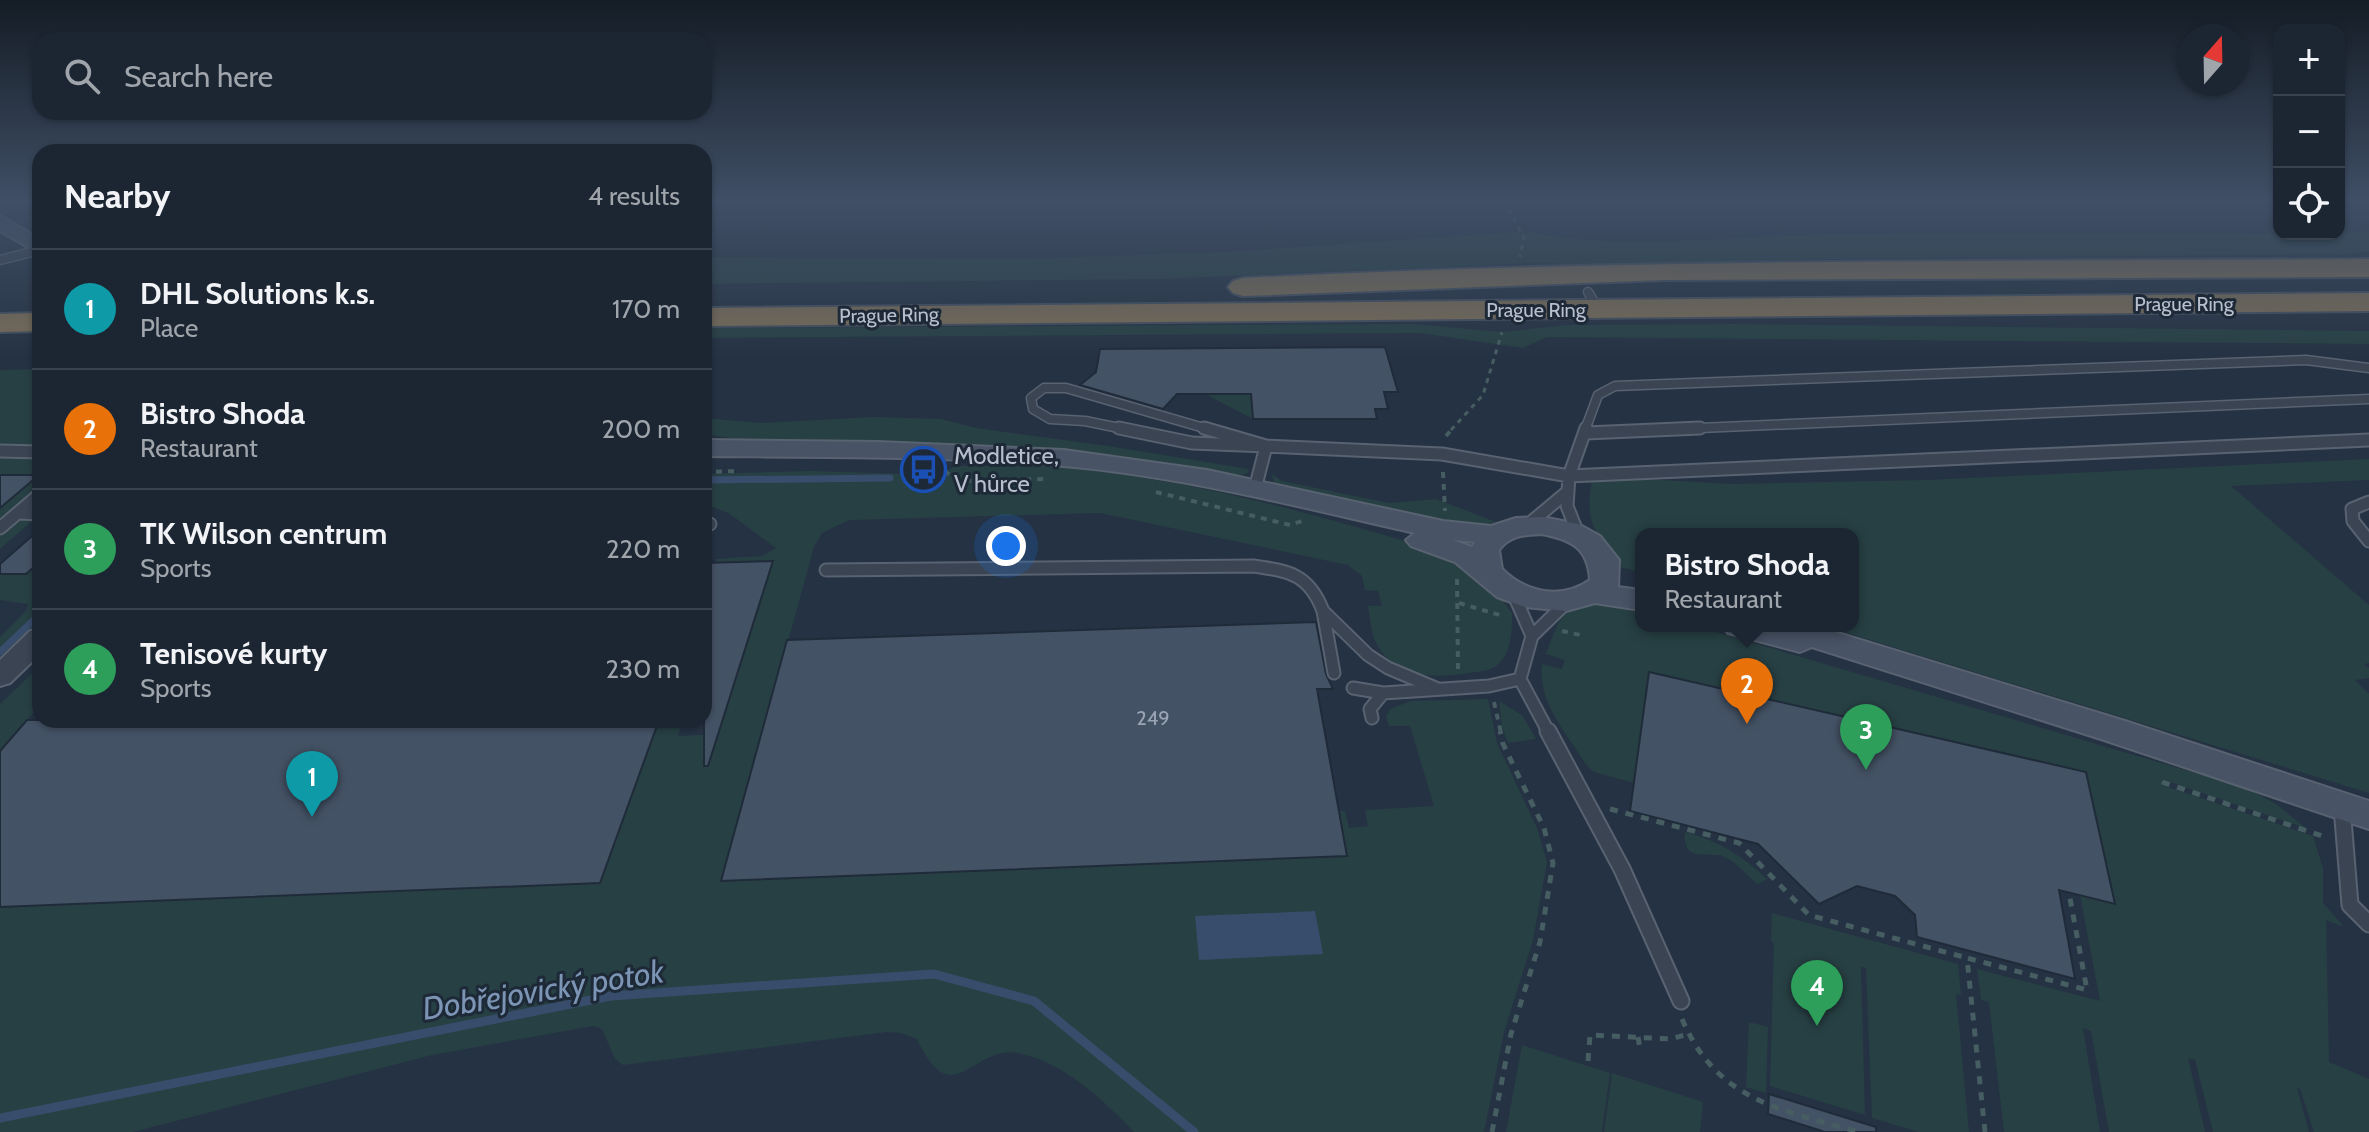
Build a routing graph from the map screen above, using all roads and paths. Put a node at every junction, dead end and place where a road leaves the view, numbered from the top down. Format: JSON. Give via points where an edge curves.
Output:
{"nodes":[{"id":1,"x":26,"y":253,"type":"edge"},
{"id":2,"x":1521,"y":253,"type":"edge"},
{"id":3,"x":2369,"y":258,"type":"edge"},
{"id":4,"x":0,"y":260,"type":"edge"},
{"id":5,"x":1519,"y":260,"type":"dead end"},
{"id":6,"x":2369,"y":268,"type":"edge"},
{"id":7,"x":2176,"y":269,"type":"junction"},
{"id":8,"x":2369,"y":286,"type":"edge"},
{"id":9,"x":1092,"y":296,"type":"junction"},
{"id":10,"x":712,"y":299,"type":"edge"},
{"id":11,"x":1593,"y":300,"type":"junction"},
{"id":12,"x":2369,"y":302,"type":"edge"},
{"id":13,"x":0,"y":305,"type":"edge"},
{"id":14,"x":32,"y":305,"type":"edge"},
{"id":15,"x":712,"y":317,"type":"edge"},
{"id":16,"x":32,"y":322,"type":"edge"},
{"id":17,"x":0,"y":323,"type":"edge"},
{"id":18,"x":2369,"y":324,"type":"edge"},
{"id":19,"x":1502,"y":332,"type":"dead end"},
{"id":20,"x":2369,"y":368,"type":"edge"},
{"id":21,"x":2369,"y":399,"type":"edge"},
{"id":22,"x":1586,"y":433,"type":"junction"},
{"id":23,"x":2369,"y":440,"type":"edge"},
{"id":24,"x":1266,"y":446,"type":"junction"},
{"id":25,"x":712,"y":448,"type":"edge"},
{"id":26,"x":0,"y":451,"type":"edge"},
{"id":27,"x":32,"y":452,"type":"edge"},
{"id":28,"x":1442,"y":454,"type":"junction"},
{"id":29,"x":937,"y":468,"type":"dead end"},
{"id":30,"x":750,"y":470,"type":"dead end"},
{"id":31,"x":712,"y":472,"type":"edge"},
{"id":32,"x":1569,"y":476,"type":"junction"},
{"id":33,"x":1053,"y":479,"type":"dead end"},
{"id":34,"x":1255,"y":489,"type":"junction"},
{"id":35,"x":1147,"y":490,"type":"dead end"},
{"id":36,"x":1566,"y":493,"type":"junction"},
{"id":37,"x":32,"y":501,"type":"edge"},
{"id":38,"x":2369,"y":502,"type":"edge"},
{"id":39,"x":19,"y":513,"type":"junction"},
{"id":40,"x":32,"y":514,"type":"edge"},
{"id":41,"x":1314,"y":517,"type":"dead end"},
{"id":42,"x":1446,"y":525,"type":"dead end"},
{"id":43,"x":1524,"y":525,"type":"junction"},
{"id":44,"x":0,"y":528,"type":"edge"},
{"id":45,"x":1493,"y":535,"type":"junction"},
{"id":46,"x":1580,"y":536,"type":"junction"},
{"id":47,"x":2369,"y":541,"type":"edge"},
{"id":48,"x":1456,"y":566,"type":"dead end"},
{"id":49,"x":826,"y":570,"type":"dead end"},
{"id":50,"x":1487,"y":572,"type":"junction"},
{"id":51,"x":1635,"y":584,"type":"edge"},
{"id":52,"x":1590,"y":588,"type":"junction"},
{"id":53,"x":1512,"y":591,"type":"junction"},
{"id":54,"x":1635,"y":599,"type":"edge"},
{"id":55,"x":1323,"y":611,"type":"junction"},
{"id":56,"x":1764,"y":632,"type":"edge"},
{"id":57,"x":1798,"y":632,"type":"edge"},
{"id":58,"x":1532,"y":636,"type":"junction"},
{"id":59,"x":32,"y":646,"type":"edge"},
{"id":60,"x":1896,"y":664,"type":"junction"},
{"id":61,"x":1334,"y":673,"type":"dead end"},
{"id":62,"x":0,"y":676,"type":"edge"},
{"id":63,"x":1520,"y":679,"type":"junction"},
{"id":64,"x":1489,"y":686,"type":"junction"},
{"id":65,"x":1353,"y":688,"type":"dead end"},
{"id":66,"x":1438,"y":689,"type":"junction"},
{"id":67,"x":1383,"y":693,"type":"junction"},
{"id":68,"x":1372,"y":718,"type":"dead end"},
{"id":69,"x":2162,"y":782,"type":"dead end"},
{"id":70,"x":1588,"y":803,"type":"junction"},
{"id":71,"x":2356,"y":811,"type":"edge"},
{"id":72,"x":2343,"y":843,"type":"junction"},
{"id":73,"x":2069,"y":893,"type":"dead end"},
{"id":74,"x":2369,"y":924,"type":"edge"},
{"id":75,"x":1967,"y":958,"type":"junction"},
{"id":76,"x":1681,"y":1001,"type":"joint"},
{"id":77,"x":1688,"y":1034,"type":"junction"},
{"id":78,"x":1638,"y":1037,"type":"junction"},
{"id":79,"x":1640,"y":1049,"type":"dead end"},
{"id":80,"x":1588,"y":1061,"type":"dead end"},
{"id":81,"x":1492,"y":1132,"type":"edge"},
{"id":82,"x":1859,"y":1132,"type":"edge"},
{"id":83,"x":1985,"y":1132,"type":"edge"}],
"edges":[{"from":1,"to":4,"type":"lane"},
{"from":2,"to":5,"type":"path"},
{"from":3,"to":7,"type":"highway"},
{"from":6,"to":7,"type":"highway"},
{"from":7,"to":9,"type":"highway","via":[[1406,278]]},
{"from":8,"to":11,"type":"highway","name":"Prague Ring"},
{"from":9,"to":10,"type":"highway","name":"Prague Ring"},
{"from":9,"to":11,"type":"highway","name":"Prague Ring"},
{"from":11,"to":12,"type":"highway","name":"Prague Ring"},
{"from":11,"to":15,"type":"highway","name":"Prague Ring"},
{"from":11,"to":18,"type":"highway","via":[[2070,323]]},
{"from":13,"to":14,"type":"highway"},
{"from":16,"to":17,"type":"highway"},
{"from":19,"to":28,"type":"path","via":[[1483,395],[1445,437]]},
{"from":20,"to":22,"type":"lane","via":[[2306,360],[1615,386],[1598,395]]},
{"from":21,"to":22,"type":"lane"},
{"from":22,"to":32,"type":"lane"},
{"from":23,"to":32,"type":"lane"},
{"from":24,"to":24,"type":"lane","via":[[1192,443],[1050,419],[1033,409],[1031,398],[1044,388],[1066,388]]},
{"from":24,"to":28,"type":"lane"},
{"from":24,"to":34,"type":"lane"},
{"from":25,"to":34,"type":"main road","via":[[1053,457]]},
{"from":26,"to":27,"type":"lane"},
{"from":28,"to":32,"type":"lane"},
{"from":28,"to":42,"type":"path"},
{"from":29,"to":33,"type":"path","via":[[960,481]]},
{"from":30,"to":31,"type":"path"},
{"from":32,"to":36,"type":"lane"},
{"from":34,"to":45,"type":"main road","via":[[1443,530]]},
{"from":34,"to":50,"type":"main road","via":[[1435,544]]},
{"from":35,"to":41,"type":"path","via":[[1290,525]]},
{"from":36,"to":43,"type":"lane"},
{"from":36,"to":46,"type":"lane"},
{"from":37,"to":39,"type":"lane"},
{"from":38,"to":47,"type":"lane","via":[[2352,509],[2353,521]]},
{"from":39,"to":40,"type":"lane"},
{"from":39,"to":44,"type":"lane"},
{"from":43,"to":45,"type":"main road"},
{"from":43,"to":46,"type":"main road"},
{"from":45,"to":50,"type":"main road","via":[[1481,558]]},
{"from":46,"to":52,"type":"main road","via":[[1604,557]]},
{"from":48,"to":64,"type":"path","via":[[1457,666],[1460,674]]},
{"from":49,"to":55,"type":"lane","via":[[1253,566],[1285,570],[1308,581]]},
{"from":50,"to":53,"type":"main road"},
{"from":51,"to":52,"type":"main road"},
{"from":52,"to":53,"type":"main road","via":[[1540,600]]},
{"from":52,"to":54,"type":"main road"},
{"from":52,"to":58,"type":"lane"},
{"from":53,"to":58,"type":"lane"},
{"from":55,"to":61,"type":"lane"},
{"from":55,"to":66,"type":"lane","via":[[1368,655]]},
{"from":56,"to":60,"type":"main road"},
{"from":57,"to":60,"type":"main road"},
{"from":58,"to":63,"type":"lane"},
{"from":59,"to":62,"type":"street"},
{"from":60,"to":71,"type":"main road"},
{"from":63,"to":64,"type":"lane"},
{"from":63,"to":70,"type":"lane"},
{"from":64,"to":66,"type":"lane"},
{"from":64,"to":81,"type":"path","via":[[1501,740],[1544,828],[1553,863],[1540,942],[1511,1034]]},
{"from":65,"to":67,"type":"lane"},
{"from":66,"to":67,"type":"lane"},
{"from":67,"to":68,"type":"lane","via":[[1370,709]]},
{"from":69,"to":72,"type":"path"},
{"from":70,"to":75,"type":"path","via":[[1739,843],[1809,915]]},
{"from":70,"to":76,"type":"lane"},
{"from":71,"to":72,"type":"lane"},
{"from":72,"to":74,"type":"lane","via":[[2350,905]]},
{"from":73,"to":75,"type":"path","via":[[2087,990]]},
{"from":75,"to":83,"type":"path"},
{"from":76,"to":77,"type":"path"},
{"from":77,"to":78,"type":"path"},
{"from":77,"to":82,"type":"path","via":[[1722,1079],[1745,1096]]},
{"from":78,"to":79,"type":"path"},
{"from":78,"to":80,"type":"path","via":[[1590,1035]]}]}
